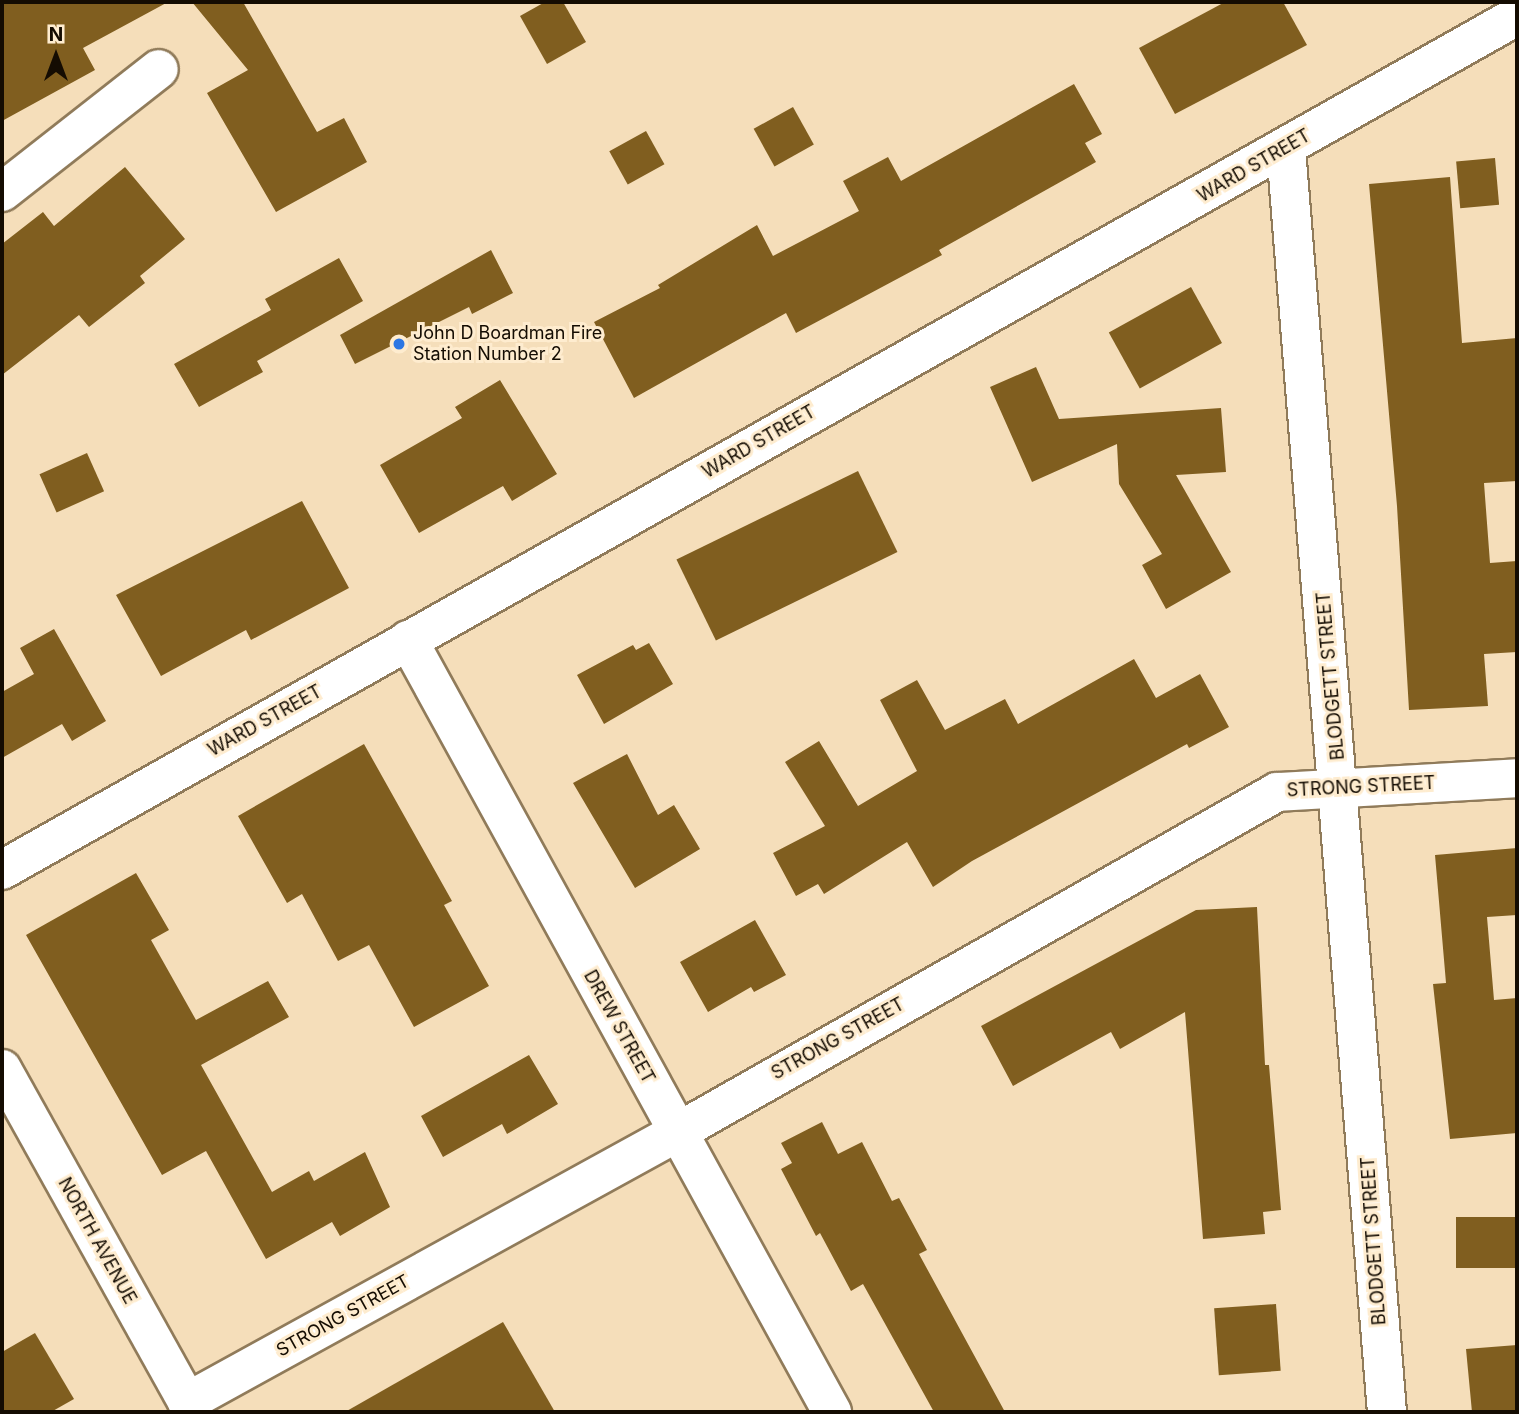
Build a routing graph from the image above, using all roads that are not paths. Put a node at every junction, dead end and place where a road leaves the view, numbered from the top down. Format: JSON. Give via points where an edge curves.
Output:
{"nodes":[{"id":1,"x":1517,"y":16,"type":"edge"},
{"id":2,"x":159,"y":69,"type":"dead end"},
{"id":3,"x":1286,"y":149,"type":"junction"},
{"id":4,"x":2,"y":192,"type":"edge"},
{"id":5,"x":408,"y":640,"type":"junction"},
{"id":6,"x":1517,"y":778,"type":"edge"},
{"id":7,"x":1340,"y":788,"type":"junction"},
{"id":8,"x":2,"y":870,"type":"edge"},
{"id":9,"x":2,"y":1069,"type":"edge"},
{"id":10,"x":676,"y":1133,"type":"junction"},
{"id":11,"x":190,"y":1407,"type":"edge"},
{"id":12,"x":832,"y":1412,"type":"edge"},
{"id":13,"x":1387,"y":1412,"type":"edge"}],
"edges":[{"from":1,"to":3,"type":"street","name":"WARD STREET"},
{"from":2,"to":4,"type":"street"},
{"from":3,"to":5,"type":"street","name":"WARD STREET"},
{"from":3,"to":7,"type":"street","name":"BLODGETT STREET"},
{"from":5,"to":8,"type":"street","name":"WARD STREET"},
{"from":5,"to":10,"type":"street","name":"DREW STREET"},
{"from":6,"to":7,"type":"street","name":"STRONG STREET"},
{"from":7,"to":10,"type":"street","name":"STRONG STREET","via":[[1277,792]]},
{"from":7,"to":13,"type":"street","name":"BLODGETT STREET"},
{"from":9,"to":11,"type":"street","name":"NORTH AVENUE"},
{"from":10,"to":11,"type":"street","name":"STRONG STREET"},
{"from":10,"to":12,"type":"street","name":"DREW STREET"}]}
